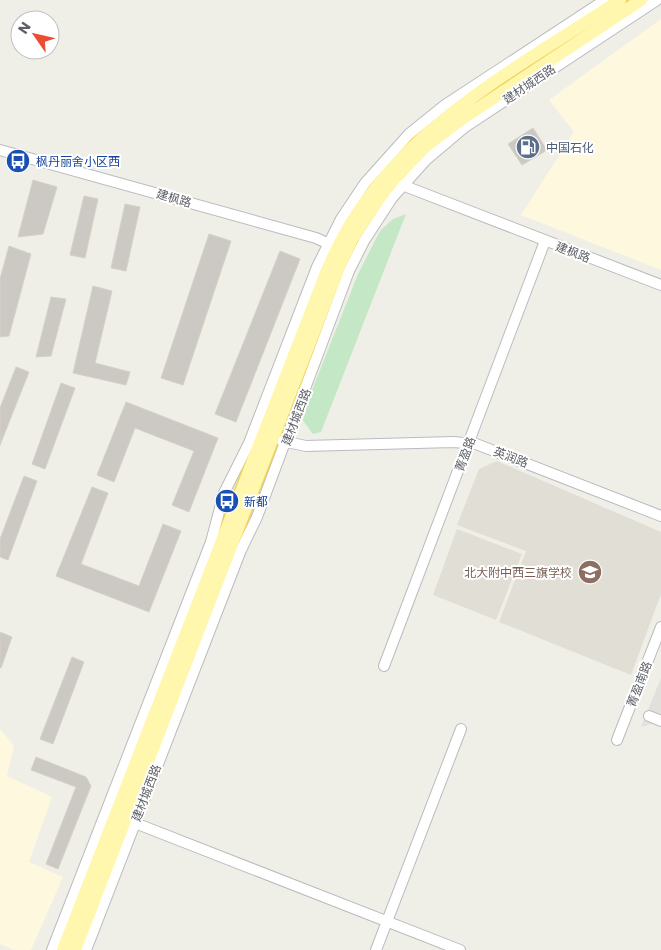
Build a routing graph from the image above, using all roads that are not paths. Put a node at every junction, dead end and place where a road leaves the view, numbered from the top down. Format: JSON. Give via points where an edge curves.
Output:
{"nodes":[{"id":1,"x":604,"y":0,"type":"edge"},
{"id":2,"x":620,"y":0,"type":"edge"},
{"id":3,"x":641,"y":0,"type":"edge"},
{"id":4,"x":657,"y":0,"type":"edge"},
{"id":5,"x":0,"y":150,"type":"edge"},
{"id":6,"x":402,"y":185,"type":"junction"},
{"id":7,"x":392,"y":198,"type":"junction"},
{"id":8,"x":359,"y":227,"type":"junction"},
{"id":9,"x":545,"y":241,"type":"junction"},
{"id":10,"x":337,"y":248,"type":"junction"},
{"id":11,"x":661,"y":285,"type":"edge"},
{"id":12,"x":268,"y":436,"type":"junction"},
{"id":13,"x":286,"y":442,"type":"junction"},
{"id":14,"x":468,"y":443,"type":"junction"},
{"id":15,"x":661,"y":516,"type":"edge"},
{"id":16,"x":661,"y":627,"type":"edge"},
{"id":17,"x":384,"y":666,"type":"dead end"},
{"id":18,"x":649,"y":716,"type":"dead end"},
{"id":19,"x":661,"y":721,"type":"edge"},
{"id":20,"x":461,"y":729,"type":"dead end"},
{"id":21,"x":617,"y":740,"type":"dead end"},
{"id":22,"x":135,"y":823,"type":"junction"},
{"id":23,"x":387,"y":922,"type":"junction"},
{"id":24,"x":52,"y":950,"type":"edge"},
{"id":25,"x":63,"y":950,"type":"edge"},
{"id":26,"x":74,"y":950,"type":"edge"},
{"id":27,"x":86,"y":950,"type":"edge"},
{"id":28,"x":376,"y":950,"type":"edge"},
{"id":29,"x":460,"y":950,"type":"edge"}],
"edges":[{"from":1,"to":10,"type":"street","name":"建材城西路","via":[[444,105],[409,134],[365,183]]},
{"from":2,"to":10,"type":"main road","name":"建材城西路","via":[[434,126],[383,177]]},
{"from":3,"to":8,"type":"main road","name":"建材城西路","via":[[437,137],[395,178]]},
{"from":4,"to":6,"type":"street","name":"建材城西路","via":[[465,127]]},
{"from":5,"to":10,"type":"street","name":"建枫路"},
{"from":6,"to":7,"type":"street","name":"建材城西路"},
{"from":6,"to":9,"type":"street","name":"建枫路"},
{"from":7,"to":8,"type":"street"},
{"from":7,"to":13,"type":"street","name":"建材城西路","via":[[349,271]]},
{"from":8,"to":10,"type":"main road","name":"建材城西路"},
{"from":9,"to":11,"type":"street","name":"建枫路"},
{"from":9,"to":14,"type":"street","name":"菁盈路"},
{"from":10,"to":12,"type":"main road","name":"建材城西路"},
{"from":10,"to":24,"type":"street","name":"建材城西路","via":[[224,493],[211,542]]},
{"from":12,"to":13,"type":"street","name":"英润路"},
{"from":12,"to":25,"type":"main road","name":"建材城西路"},
{"from":12,"to":26,"type":"main road","name":"建材城西路"},
{"from":13,"to":14,"type":"street","name":"英润路","via":[[306,446]]},
{"from":13,"to":22,"type":"street","name":"建材城西路"},
{"from":14,"to":15,"type":"street","name":"英润路","via":[[483,446]]},
{"from":14,"to":17,"type":"street","name":"菁盈路"},
{"from":16,"to":21,"type":"street","name":"菁盈南路"},
{"from":18,"to":19,"type":"street"},
{"from":20,"to":23,"type":"street"},
{"from":22,"to":23,"type":"street"},
{"from":22,"to":27,"type":"street","name":"建材城西路"},
{"from":23,"to":28,"type":"street"},
{"from":23,"to":29,"type":"street"}]}
